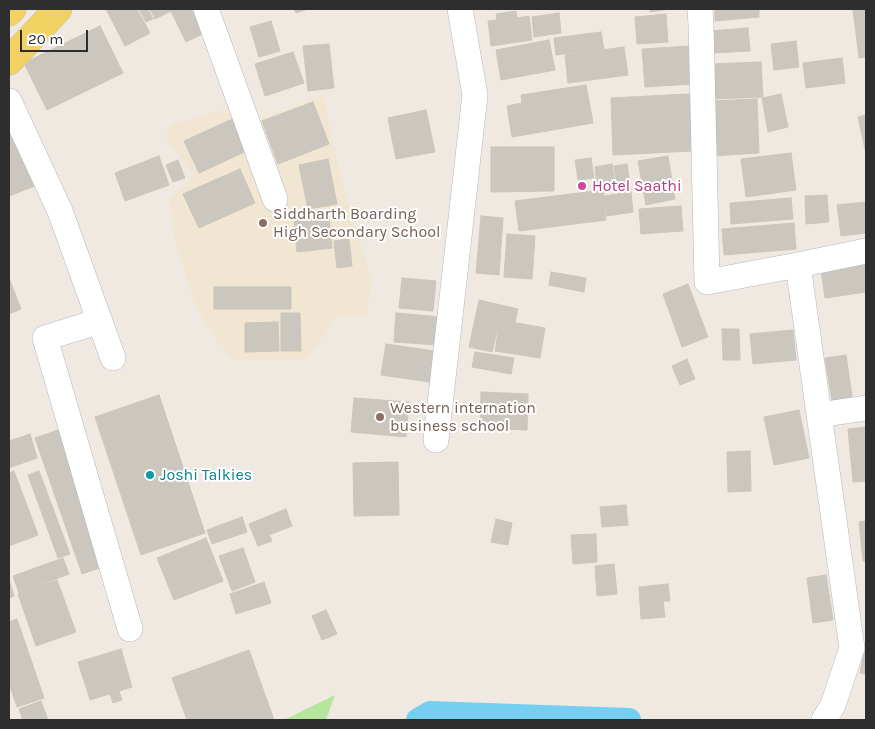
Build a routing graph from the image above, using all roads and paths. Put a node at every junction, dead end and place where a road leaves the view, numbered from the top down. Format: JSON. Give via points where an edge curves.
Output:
{"nodes":[{"id":1,"x":12,"y":9,"type":"edge"},
{"id":2,"x":58,"y":9,"type":"edge"},
{"id":3,"x":206,"y":9,"type":"edge"},
{"id":4,"x":460,"y":9,"type":"edge"},
{"id":5,"x":700,"y":9,"type":"edge"},
{"id":6,"x":9,"y":12,"type":"edge"},
{"id":7,"x":9,"y":61,"type":"edge"},
{"id":8,"x":9,"y":101,"type":"edge"},
{"id":9,"x":275,"y":199,"type":"dead end"},
{"id":10,"x":866,"y":251,"type":"edge"},
{"id":11,"x":798,"y":265,"type":"junction"},
{"id":12,"x":100,"y":321,"type":"junction"},
{"id":13,"x":114,"y":358,"type":"dead end"},
{"id":14,"x":866,"y":408,"type":"edge"},
{"id":15,"x":819,"y":415,"type":"junction"},
{"id":16,"x":436,"y":440,"type":"dead end"},
{"id":17,"x":856,"y":602,"type":"edge"},
{"id":18,"x":130,"y":629,"type":"dead end"},
{"id":19,"x":828,"y":713,"type":"edge"}],
"edges":[{"from":1,"to":6,"type":"main road"},
{"from":2,"to":7,"type":"main road"},
{"from":3,"to":9,"type":"street"},
{"from":4,"to":16,"type":"street","via":[[474,95]]},
{"from":5,"to":11,"type":"street","via":[[707,282]]},
{"from":8,"to":12,"type":"street","via":[[60,211]]},
{"from":10,"to":11,"type":"street"},
{"from":11,"to":15,"type":"street"},
{"from":12,"to":13,"type":"street"},
{"from":12,"to":18,"type":"street","via":[[45,338]]},
{"from":14,"to":15,"type":"street"},
{"from":15,"to":17,"type":"street"},
{"from":17,"to":19,"type":"street","via":[[852,648]]}]}
